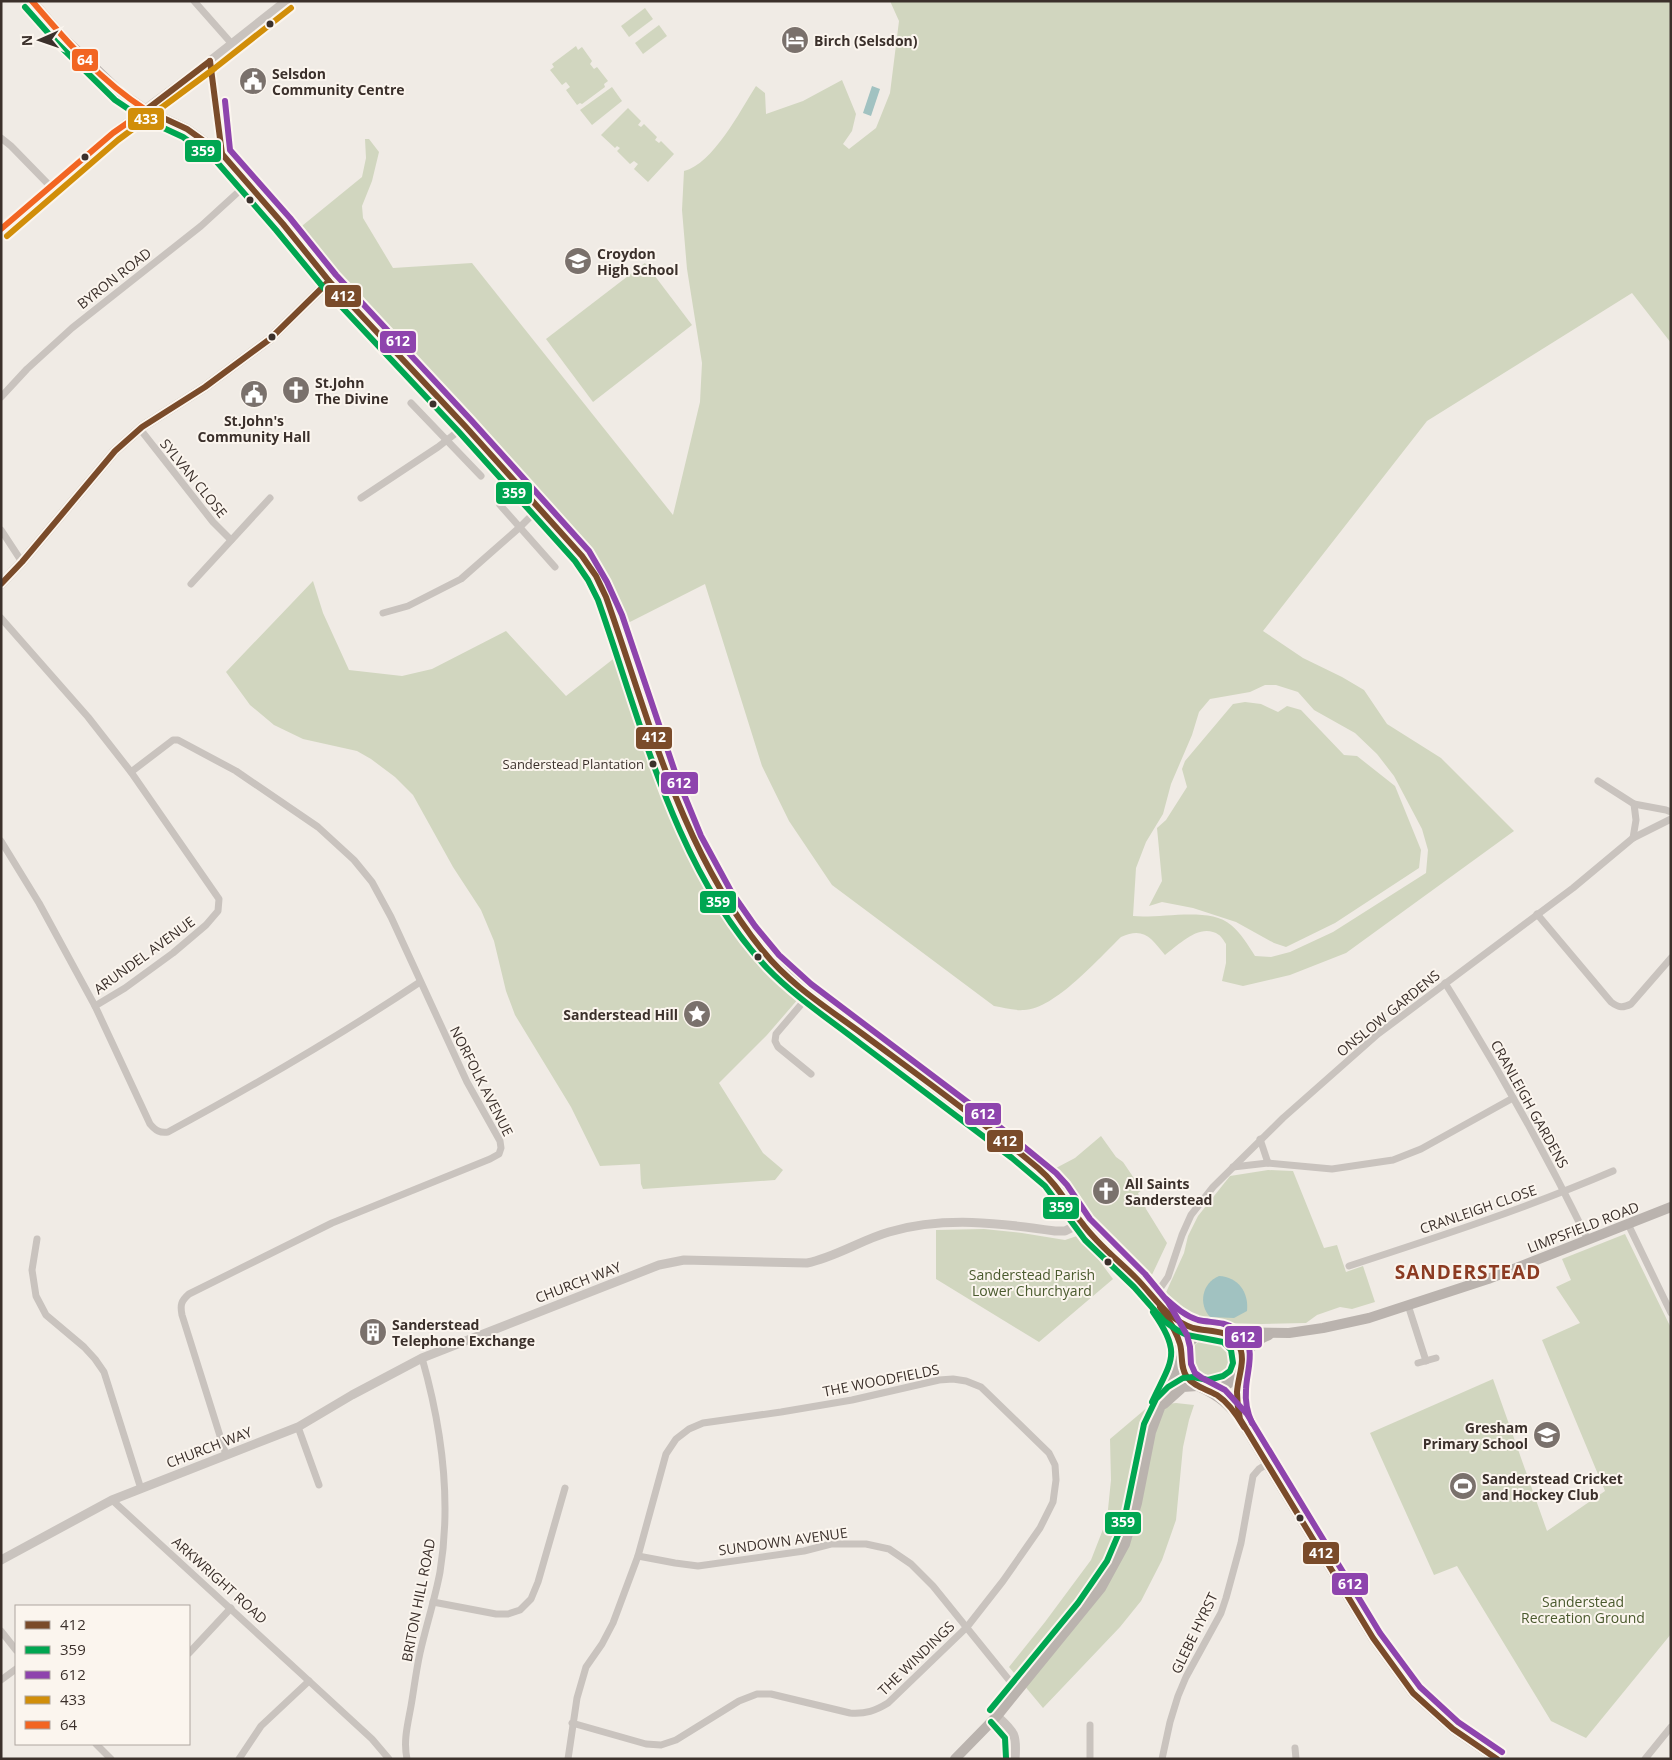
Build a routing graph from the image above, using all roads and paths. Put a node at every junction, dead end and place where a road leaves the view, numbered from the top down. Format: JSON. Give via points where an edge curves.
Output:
{"nodes":[{"id":1,"x":32,"y":1,"type":"edge"},
{"id":2,"x":194,"y":1,"type":"edge"},
{"id":3,"x":286,"y":1,"type":"edge"},
{"id":4,"x":232,"y":44,"type":"junction"},
{"id":5,"x":210,"y":62,"type":"junction"},
{"id":6,"x":146,"y":110,"type":"junction"},
{"id":7,"x":1,"y":138,"type":"edge"},
{"id":8,"x":222,"y":154,"type":"junction"},
{"id":9,"x":247,"y":184,"type":"junction"},
{"id":10,"x":51,"y":187,"type":"junction"},
{"id":11,"x":1,"y":229,"type":"edge"},
{"id":12,"x":329,"y":281,"type":"junction"},
{"id":13,"x":1,"y":397,"type":"edge"},
{"id":14,"x":412,"y":403,"type":"dead end"},
{"id":15,"x":466,"y":426,"type":"junction"},
{"id":16,"x":140,"y":429,"type":"junction"},
{"id":17,"x":448,"y":439,"type":"junction"},
{"id":18,"x":481,"y":476,"type":"dead end"},
{"id":19,"x":270,"y":498,"type":"dead end"},
{"id":20,"x":360,"y":498,"type":"dead end"},
{"id":21,"x":500,"y":505,"type":"dead end"},
{"id":22,"x":540,"y":508,"type":"junction"},
{"id":23,"x":520,"y":527,"type":"junction"},
{"id":24,"x":1,"y":530,"type":"edge"},
{"id":25,"x":231,"y":540,"type":"junction"},
{"id":26,"x":22,"y":562,"type":"junction"},
{"id":27,"x":555,"y":567,"type":"dead end"},
{"id":28,"x":1,"y":584,"type":"edge"},
{"id":29,"x":191,"y":584,"type":"dead end"},
{"id":30,"x":383,"y":613,"type":"dead end"},
{"id":31,"x":1,"y":618,"type":"edge"},
{"id":32,"x":131,"y":772,"type":"junction"},
{"id":33,"x":1598,"y":781,"type":"dead end"},
{"id":34,"x":1634,"y":804,"type":"junction"},
{"id":35,"x":1671,"y":812,"type":"edge"},
{"id":36,"x":1671,"y":819,"type":"edge"},
{"id":37,"x":1633,"y":838,"type":"junction"},
{"id":38,"x":1,"y":841,"type":"edge"},
{"id":39,"x":1537,"y":914,"type":"junction"},
{"id":40,"x":1671,"y":958,"type":"edge"},
{"id":41,"x":420,"y":982,"type":"junction"},
{"id":42,"x":1445,"y":983,"type":"junction"},
{"id":43,"x":810,"y":994,"type":"junction"},
{"id":44,"x":95,"y":1006,"type":"junction"},
{"id":45,"x":811,"y":1074,"type":"dead end"},
{"id":46,"x":1513,"y":1098,"type":"junction"},
{"id":47,"x":1260,"y":1139,"type":"junction"},
{"id":48,"x":1268,"y":1163,"type":"junction"},
{"id":49,"x":1232,"y":1167,"type":"junction"},
{"id":50,"x":1613,"y":1171,"type":"dead end"},
{"id":51,"x":1565,"y":1192,"type":"junction"},
{"id":52,"x":1671,"y":1207,"type":"edge"},
{"id":53,"x":1081,"y":1223,"type":"junction"},
{"id":54,"x":1628,"y":1224,"type":"junction"},
{"id":55,"x":37,"y":1239,"type":"dead end"},
{"id":56,"x":1588,"y":1240,"type":"junction"},
{"id":57,"x":1349,"y":1266,"type":"dead end"},
{"id":58,"x":1151,"y":1294,"type":"junction"},
{"id":59,"x":1159,"y":1305,"type":"junction"},
{"id":60,"x":1408,"y":1305,"type":"junction"},
{"id":61,"x":1671,"y":1313,"type":"edge"},
{"id":62,"x":1219,"y":1332,"type":"junction"},
{"id":63,"x":1275,"y":1333,"type":"junction"},
{"id":64,"x":1182,"y":1354,"type":"junction"},
{"id":65,"x":422,"y":1358,"type":"junction"},
{"id":66,"x":1436,"y":1358,"type":"dead end"},
{"id":67,"x":1426,"y":1361,"type":"junction"},
{"id":68,"x":1418,"y":1364,"type":"dead end"},
{"id":69,"x":1240,"y":1368,"type":"junction"},
{"id":70,"x":1199,"y":1387,"type":"junction"},
{"id":71,"x":1160,"y":1407,"type":"junction"},
{"id":72,"x":1240,"y":1419,"type":"junction"},
{"id":73,"x":298,"y":1427,"type":"junction"},
{"id":74,"x":226,"y":1455,"type":"junction"},
{"id":75,"x":1267,"y":1464,"type":"junction"},
{"id":76,"x":319,"y":1485,"type":"dead end"},
{"id":77,"x":565,"y":1488,"type":"dead end"},
{"id":78,"x":141,"y":1489,"type":"junction"},
{"id":79,"x":112,"y":1500,"type":"junction"},
{"id":80,"x":14,"y":1552,"type":"junction"},
{"id":81,"x":1,"y":1553,"type":"edge"},
{"id":82,"x":638,"y":1556,"type":"junction"},
{"id":83,"x":1,"y":1560,"type":"edge"},
{"id":84,"x":433,"y":1602,"type":"junction"},
{"id":85,"x":231,"y":1608,"type":"junction"},
{"id":86,"x":967,"y":1626,"type":"junction"},
{"id":87,"x":1,"y":1631,"type":"edge"},
{"id":88,"x":4,"y":1639,"type":"edge"},
{"id":89,"x":15,"y":1649,"type":"edge"},
{"id":90,"x":190,"y":1652,"type":"edge"},
{"id":91,"x":15,"y":1670,"type":"edge"},
{"id":92,"x":1,"y":1680,"type":"edge"},
{"id":93,"x":309,"y":1681,"type":"junction"},
{"id":94,"x":1018,"y":1691,"type":"junction"},
{"id":95,"x":997,"y":1716,"type":"junction"},
{"id":96,"x":572,"y":1723,"type":"junction"},
{"id":97,"x":1090,"y":1725,"type":"dead end"},
{"id":98,"x":1671,"y":1727,"type":"edge"},
{"id":99,"x":97,"y":1745,"type":"edge"},
{"id":100,"x":1295,"y":1748,"type":"dead end"},
{"id":101,"x":111,"y":1759,"type":"edge"},
{"id":102,"x":238,"y":1759,"type":"edge"},
{"id":103,"x":389,"y":1759,"type":"edge"},
{"id":104,"x":406,"y":1759,"type":"edge"},
{"id":105,"x":568,"y":1759,"type":"edge"},
{"id":106,"x":955,"y":1759,"type":"edge"},
{"id":107,"x":1015,"y":1759,"type":"edge"},
{"id":108,"x":1090,"y":1759,"type":"edge"},
{"id":109,"x":1162,"y":1759,"type":"edge"},
{"id":110,"x":1296,"y":1759,"type":"edge"},
{"id":111,"x":1498,"y":1759,"type":"edge"},
{"id":112,"x":1645,"y":1759,"type":"edge"}],
"edges":[{"from":1,"to":6,"type":"main road","via":[[121,94]]},
{"from":2,"to":4,"type":"street"},
{"from":3,"to":4,"type":"street"},
{"from":4,"to":5,"type":"street"},
{"from":5,"to":6,"type":"street"},
{"from":5,"to":8,"type":"street"},
{"from":6,"to":8,"type":"main road","via":[[187,129]]},
{"from":6,"to":10,"type":"street","via":[[113,133]]},
{"from":7,"to":10,"type":"street"},
{"from":8,"to":9,"type":"main road"},
{"from":9,"to":12,"type":"main road"},
{"from":9,"to":13,"type":"street","name":"BYRON ROAD","via":[[201,226],[72,328]]},
{"from":10,"to":11,"type":"street"},
{"from":12,"to":15,"type":"main road"},
{"from":12,"to":16,"type":"main road","via":[[270,339]]},
{"from":14,"to":17,"type":"street"},
{"from":15,"to":17,"type":"street"},
{"from":15,"to":22,"type":"main road"},
{"from":16,"to":25,"type":"street","name":"SYLVAN CLOSE","via":[[201,508]]},
{"from":16,"to":26,"type":"main road","via":[[115,451]]},
{"from":17,"to":18,"type":"street"},
{"from":17,"to":20,"type":"street"},
{"from":19,"to":25,"type":"street","name":"SYLVAN CLOSE"},
{"from":21,"to":23,"type":"street"},
{"from":22,"to":23,"type":"street"},
{"from":22,"to":43,"type":"main road","via":[[596,576],[617,628],[665,772],[708,871],[764,952]]},
{"from":23,"to":27,"type":"street"},
{"from":23,"to":30,"type":"street","via":[[461,579],[408,606]]},
{"from":24,"to":26,"type":"street"},
{"from":25,"to":29,"type":"street","name":"SYLVAN CLOSE"},
{"from":26,"to":28,"type":"main road"},
{"from":31,"to":32,"type":"street","name":"ARUNDEL AVENUE","via":[[88,717]]},
{"from":32,"to":41,"type":"street","name":"NORFOLK AVENUE","via":[[173,740],[178,740],[236,771],[318,827],[354,860],[372,882]]},
{"from":32,"to":44,"type":"street","name":"ARUNDEL AVENUE","via":[[213,889],[219,899],[218,911],[173,953]]},
{"from":33,"to":34,"type":"street"},
{"from":34,"to":35,"type":"street"},
{"from":34,"to":37,"type":"street"},
{"from":36,"to":37,"type":"street","name":"ONSLOW GARDENS"},
{"from":37,"to":39,"type":"street","name":"ONSLOW GARDENS"},
{"from":38,"to":44,"type":"street","via":[[44,911]]},
{"from":39,"to":40,"type":"street","via":[[1618,1007],[1631,1004]]},
{"from":39,"to":42,"type":"street","name":"ONSLOW GARDENS"},
{"from":41,"to":44,"type":"street","name":"ARUNDEL AVENUE","via":[[302,1057],[168,1132],[161,1132],[150,1124]]},
{"from":41,"to":74,"type":"street","name":"NORFOLK AVENUE","via":[[467,1082],[500,1141],[499,1154],[332,1223],[183,1299],[182,1315]]},
{"from":42,"to":46,"type":"street","name":"CRANLEIGH GARDENS"},
{"from":42,"to":47,"type":"street","name":"ONSLOW GARDENS","via":[[1378,1034]]},
{"from":43,"to":45,"type":"street","via":[[776,1034],[775,1041]]},
{"from":43,"to":53,"type":"main road","via":[[1022,1155],[1054,1183]]},
{"from":46,"to":48,"type":"street","via":[[1421,1149],[1393,1160],[1332,1169]]},
{"from":46,"to":51,"type":"street","name":"CRANLEIGH GARDENS"},
{"from":47,"to":48,"type":"street"},
{"from":47,"to":49,"type":"street","name":"ONSLOW GARDENS"},
{"from":48,"to":49,"type":"street"},
{"from":49,"to":58,"type":"street","name":"ONSLOW GARDENS","via":[[1191,1215],[1168,1277]]},
{"from":50,"to":51,"type":"street","name":"CRANLEIGH CLOSE"},
{"from":51,"to":56,"type":"street","name":"CRANLEIGH GARDENS"},
{"from":51,"to":57,"type":"street","name":"CRANLEIGH CLOSE"},
{"from":52,"to":54,"type":"main road","name":"LIMPSFIELD ROAD"},
{"from":53,"to":58,"type":"main road"},
{"from":53,"to":65,"type":"street","name":"CHURCH WAY","via":[[1065,1231],[984,1222],[934,1223],[889,1232],[825,1260],[808,1263],[684,1260],[659,1265]]},
{"from":54,"to":56,"type":"main road","name":"LIMPSFIELD ROAD"},
{"from":54,"to":61,"type":"street"},
{"from":55,"to":78,"type":"street","via":[[32,1270],[36,1296],[46,1315],[84,1347],[104,1372]]},
{"from":56,"to":60,"type":"main road","name":"LIMPSFIELD ROAD","via":[[1488,1279]]},
{"from":58,"to":59,"type":"main road"},
{"from":59,"to":62,"type":"main road","via":[[1188,1326]]},
{"from":59,"to":64,"type":"main road","via":[[1174,1328]]},
{"from":60,"to":63,"type":"main road","name":"LIMPSFIELD ROAD","via":[[1344,1324]]},
{"from":60,"to":67,"type":"street"},
{"from":62,"to":63,"type":"main road","name":"LIMPSFIELD ROAD"},
{"from":62,"to":64,"type":"main road","via":[[1195,1337]]},
{"from":62,"to":69,"type":"main road","via":[[1237,1343],[1242,1359]]},
{"from":63,"to":69,"type":"main road","name":"LIMPSFIELD ROAD","via":[[1255,1342]]},
{"from":64,"to":70,"type":"main road","via":[[1186,1376]]},
{"from":64,"to":71,"type":"main road"},
{"from":65,"to":73,"type":"street","name":"CHURCH WAY"},
{"from":65,"to":84,"type":"street","name":"BRITON HILL ROAD","via":[[439,1428],[445,1478],[444,1542]]},
{"from":66,"to":67,"type":"street"},
{"from":67,"to":68,"type":"street"},
{"from":69,"to":70,"type":"main road","via":[[1234,1380],[1225,1386]]},
{"from":69,"to":72,"type":"main road","via":[[1237,1395]]},
{"from":70,"to":71,"type":"main road","via":[[1183,1387]]},
{"from":70,"to":72,"type":"main road","via":[[1224,1401]]},
{"from":71,"to":94,"type":"main road","via":[[1151,1432],[1138,1503],[1125,1544],[1101,1588]]},
{"from":72,"to":75,"type":"main road"},
{"from":73,"to":74,"type":"street","name":"CHURCH WAY"},
{"from":73,"to":76,"type":"street"},
{"from":74,"to":78,"type":"street","name":"CHURCH WAY"},
{"from":75,"to":109,"type":"street","name":"GLEBE HYRST","via":[[1253,1476],[1241,1543],[1224,1604],[1183,1684]]},
{"from":75,"to":111,"type":"main road","via":[[1373,1638],[1413,1693],[1453,1729]]},
{"from":77,"to":84,"type":"street","via":[[538,1582],[531,1599],[520,1610],[496,1614]]},
{"from":78,"to":79,"type":"street","name":"CHURCH WAY"},
{"from":79,"to":80,"type":"street"},
{"from":79,"to":85,"type":"street","name":"ARKWRIGHT ROAD"},
{"from":80,"to":81,"type":"street"},
{"from":80,"to":83,"type":"street"},
{"from":82,"to":86,"type":"street","name":"SUNDOWN AVENUE","via":[[698,1566],[831,1544],[866,1544],[889,1549],[912,1564]]},
{"from":82,"to":86,"type":"street","name":"THE WOODFIELDS","via":[[666,1454],[676,1439],[689,1429],[703,1423],[852,1400],[939,1380],[966,1381],[981,1387],[1049,1452],[1056,1480],[1053,1502],[1040,1528]]},
{"from":82,"to":96,"type":"street","name":"THE WOODFIELDS","via":[[613,1623],[586,1667]]},
{"from":84,"to":104,"type":"street","name":"BRITON HILL ROAD","via":[[406,1736]]},
{"from":85,"to":90,"type":"street"},
{"from":85,"to":93,"type":"street","name":"ARKWRIGHT ROAD"},
{"from":86,"to":94,"type":"street","name":"SUNDOWN AVENUE"},
{"from":86,"to":96,"type":"street","name":"THE WINDINGS","via":[[888,1703],[863,1714],[771,1694],[756,1694],[662,1745],[646,1744]]},
{"from":87,"to":88,"type":"street"},
{"from":88,"to":89,"type":"street"},
{"from":91,"to":92,"type":"street"},
{"from":93,"to":102,"type":"street","via":[[261,1726]]},
{"from":93,"to":103,"type":"street","name":"ARKWRIGHT ROAD"},
{"from":94,"to":95,"type":"main road"},
{"from":95,"to":106,"type":"main road"},
{"from":95,"to":107,"type":"street","via":[[1010,1727],[1016,1738]]},
{"from":96,"to":105,"type":"street","name":"THE WOODFIELDS"},
{"from":97,"to":108,"type":"street"},
{"from":98,"to":112,"type":"street"},
{"from":99,"to":101,"type":"street"},
{"from":100,"to":110,"type":"street"}]}
